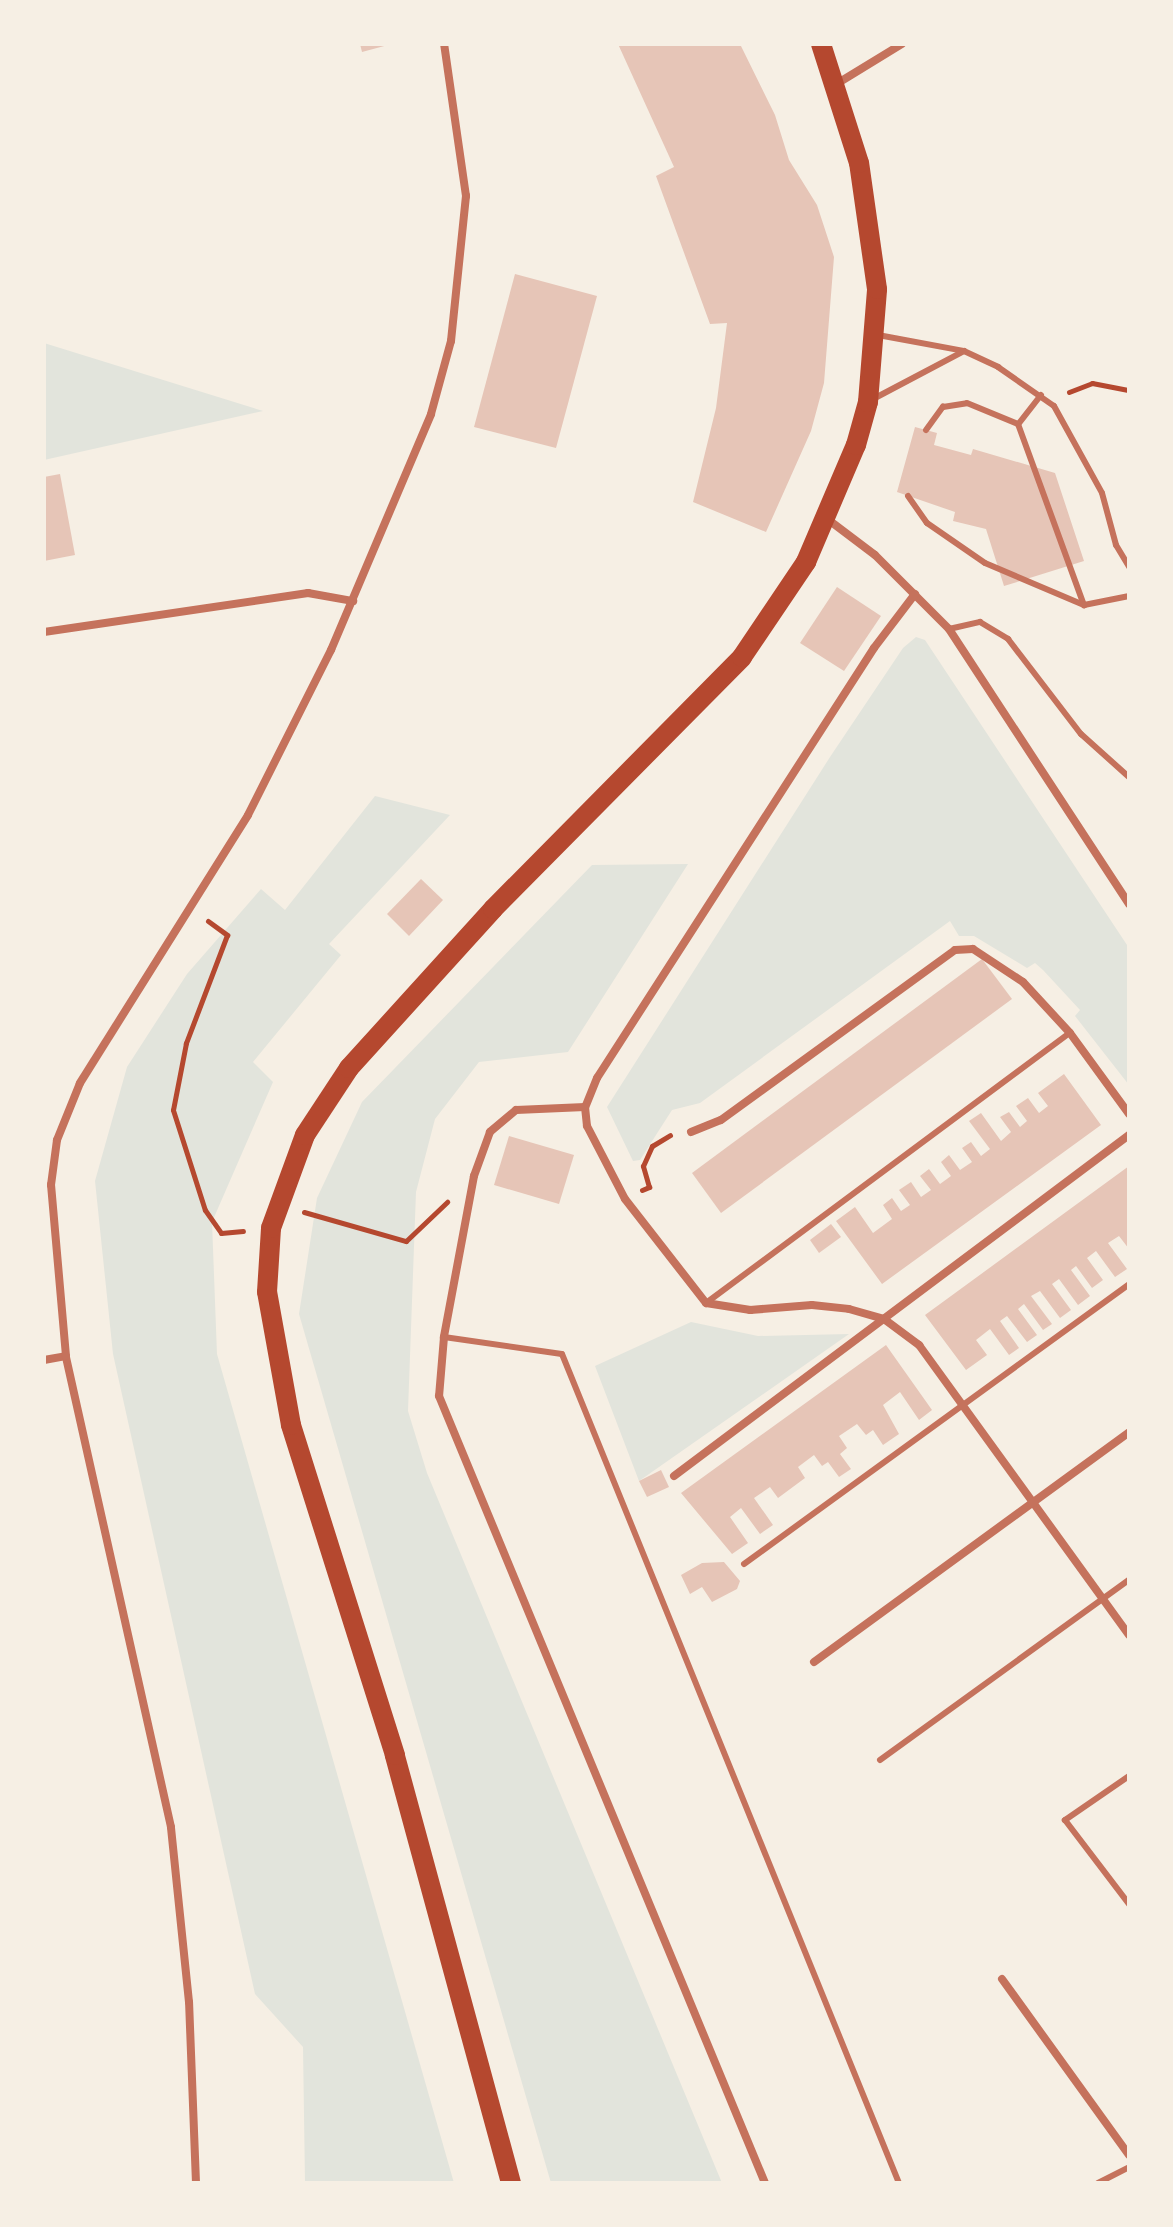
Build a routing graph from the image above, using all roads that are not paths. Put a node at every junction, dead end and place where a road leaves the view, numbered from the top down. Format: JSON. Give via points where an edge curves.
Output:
{"nodes":[{"id":1,"x":444,"y":44,"type":"edge"},
{"id":2,"x":821,"y":44,"type":"edge"},
{"id":3,"x":902,"y":44,"type":"edge"},
{"id":4,"x":838,"y":83,"type":"junction"},
{"id":5,"x":875,"y":334,"type":"junction"},
{"id":6,"x":964,"y":351,"type":"junction"},
{"id":7,"x":1041,"y":395,"type":"junction"},
{"id":8,"x":868,"y":402,"type":"junction"},
{"id":9,"x":1018,"y":424,"type":"junction"},
{"id":10,"x":926,"y":430,"type":"dead end"},
{"id":11,"x":908,"y":496,"type":"dead end"},
{"id":12,"x":825,"y":517,"type":"junction"},
{"id":13,"x":1129,"y":567,"type":"edge"},
{"id":14,"x":915,"y":594,"type":"junction"},
{"id":15,"x":1129,"y":596,"type":"edge"},
{"id":16,"x":353,"y":601,"type":"junction"},
{"id":17,"x":1084,"y":605,"type":"junction"},
{"id":18,"x":949,"y":629,"type":"junction"},
{"id":19,"x":44,"y":632,"type":"edge"},
{"id":20,"x":1129,"y":777,"type":"edge"},
{"id":21,"x":1129,"y":904,"type":"edge"},
{"id":22,"x":1070,"y":1033,"type":"junction"},
{"id":23,"x":585,"y":1107,"type":"junction"},
{"id":24,"x":1129,"y":1114,"type":"edge"},
{"id":25,"x":691,"y":1132,"type":"road end"},
{"id":26,"x":1129,"y":1135,"type":"edge"},
{"id":27,"x":1129,"y":1284,"type":"edge"},
{"id":28,"x":706,"y":1303,"type":"junction"},
{"id":29,"x":884,"y":1319,"type":"junction"},
{"id":30,"x":444,"y":1337,"type":"junction"},
{"id":31,"x":66,"y":1356,"type":"junction"},
{"id":32,"x":44,"y":1360,"type":"edge"},
{"id":33,"x":963,"y":1407,"type":"junction"},
{"id":34,"x":1129,"y":1432,"type":"edge"},
{"id":35,"x":674,"y":1476,"type":"dead end"},
{"id":36,"x":1031,"y":1502,"type":"junction"},
{"id":37,"x":744,"y":1564,"type":"dead end"},
{"id":38,"x":1129,"y":1580,"type":"edge"},
{"id":39,"x":1103,"y":1599,"type":"junction"},
{"id":40,"x":1129,"y":1635,"type":"edge"},
{"id":41,"x":814,"y":1662,"type":"dead end"},
{"id":42,"x":880,"y":1760,"type":"dead end"},
{"id":43,"x":1129,"y":1776,"type":"edge"},
{"id":44,"x":1129,"y":1904,"type":"edge"},
{"id":45,"x":1002,"y":1979,"type":"dead end"},
{"id":46,"x":1129,"y":2155,"type":"edge"},
{"id":47,"x":1129,"y":2167,"type":"edge"},
{"id":48,"x":196,"y":2183,"type":"edge"},
{"id":49,"x":511,"y":2183,"type":"edge"},
{"id":50,"x":765,"y":2183,"type":"edge"},
{"id":51,"x":899,"y":2183,"type":"edge"},
{"id":52,"x":1098,"y":2183,"type":"edge"}],
"edges":[{"from":1,"to":16,"type":"street","via":[[466,196],[451,341],[431,414]]},
{"from":2,"to":4,"type":"main road"},
{"from":3,"to":4,"type":"street"},
{"from":4,"to":5,"type":"main road","via":[[872,237]]},
{"from":5,"to":6,"type":"lane"},
{"from":5,"to":8,"type":"main road"},
{"from":6,"to":7,"type":"lane"},
{"from":6,"to":8,"type":"lane","via":[[925,367]]},
{"from":7,"to":9,"type":"lane"},
{"from":7,"to":13,"type":"lane","via":[[1054,406],[1102,493],[1116,545]]},
{"from":8,"to":12,"type":"main road"},
{"from":9,"to":10,"type":"lane","via":[[967,403],[943,407]]},
{"from":9,"to":17,"type":"lane"},
{"from":11,"to":17,"type":"lane","via":[[927,523],[985,563]]},
{"from":12,"to":14,"type":"street"},
{"from":12,"to":49,"type":"main road","via":[[806,562],[742,657],[493,909],[349,1068],[305,1135],[271,1228],[267,1292],[291,1425],[395,1755]]},
{"from":14,"to":18,"type":"street"},
{"from":14,"to":23,"type":"street","via":[[874,648],[640,1011]]},
{"from":15,"to":17,"type":"lane"},
{"from":16,"to":19,"type":"street","via":[[308,593]]},
{"from":16,"to":31,"type":"street","via":[[248,815],[86,1072],[57,1140],[51,1185]]},
{"from":18,"to":20,"type":"lane","via":[[980,622],[1008,639],[1081,734]]},
{"from":18,"to":21,"type":"street"},
{"from":22,"to":24,"type":"street"},
{"from":22,"to":25,"type":"street","via":[[1023,982],[987,954],[955,950],[721,1120]]},
{"from":22,"to":28,"type":"lane"},
{"from":23,"to":28,"type":"street","via":[[587,1126],[625,1199]]},
{"from":23,"to":30,"type":"street","via":[[516,1110],[490,1132],[474,1176]]},
{"from":26,"to":29,"type":"street"},
{"from":27,"to":33,"type":"lane"},
{"from":28,"to":29,"type":"street","via":[[750,1310],[812,1305]]},
{"from":29,"to":33,"type":"street","via":[[919,1345]]},
{"from":29,"to":35,"type":"street"},
{"from":30,"to":50,"type":"street","via":[[439,1396]]},
{"from":30,"to":51,"type":"lane","via":[[562,1354]]},
{"from":31,"to":32,"type":"street"},
{"from":31,"to":48,"type":"street","via":[[171,1827],[189,2002]]},
{"from":33,"to":36,"type":"street"},
{"from":33,"to":37,"type":"lane"},
{"from":34,"to":36,"type":"street"},
{"from":36,"to":39,"type":"street"},
{"from":36,"to":41,"type":"street"},
{"from":38,"to":39,"type":"lane"},
{"from":39,"to":40,"type":"street"},
{"from":39,"to":42,"type":"lane"},
{"from":43,"to":44,"type":"lane","via":[[1065,1820]]},
{"from":45,"to":46,"type":"street"},
{"from":47,"to":52,"type":"lane"}]}
